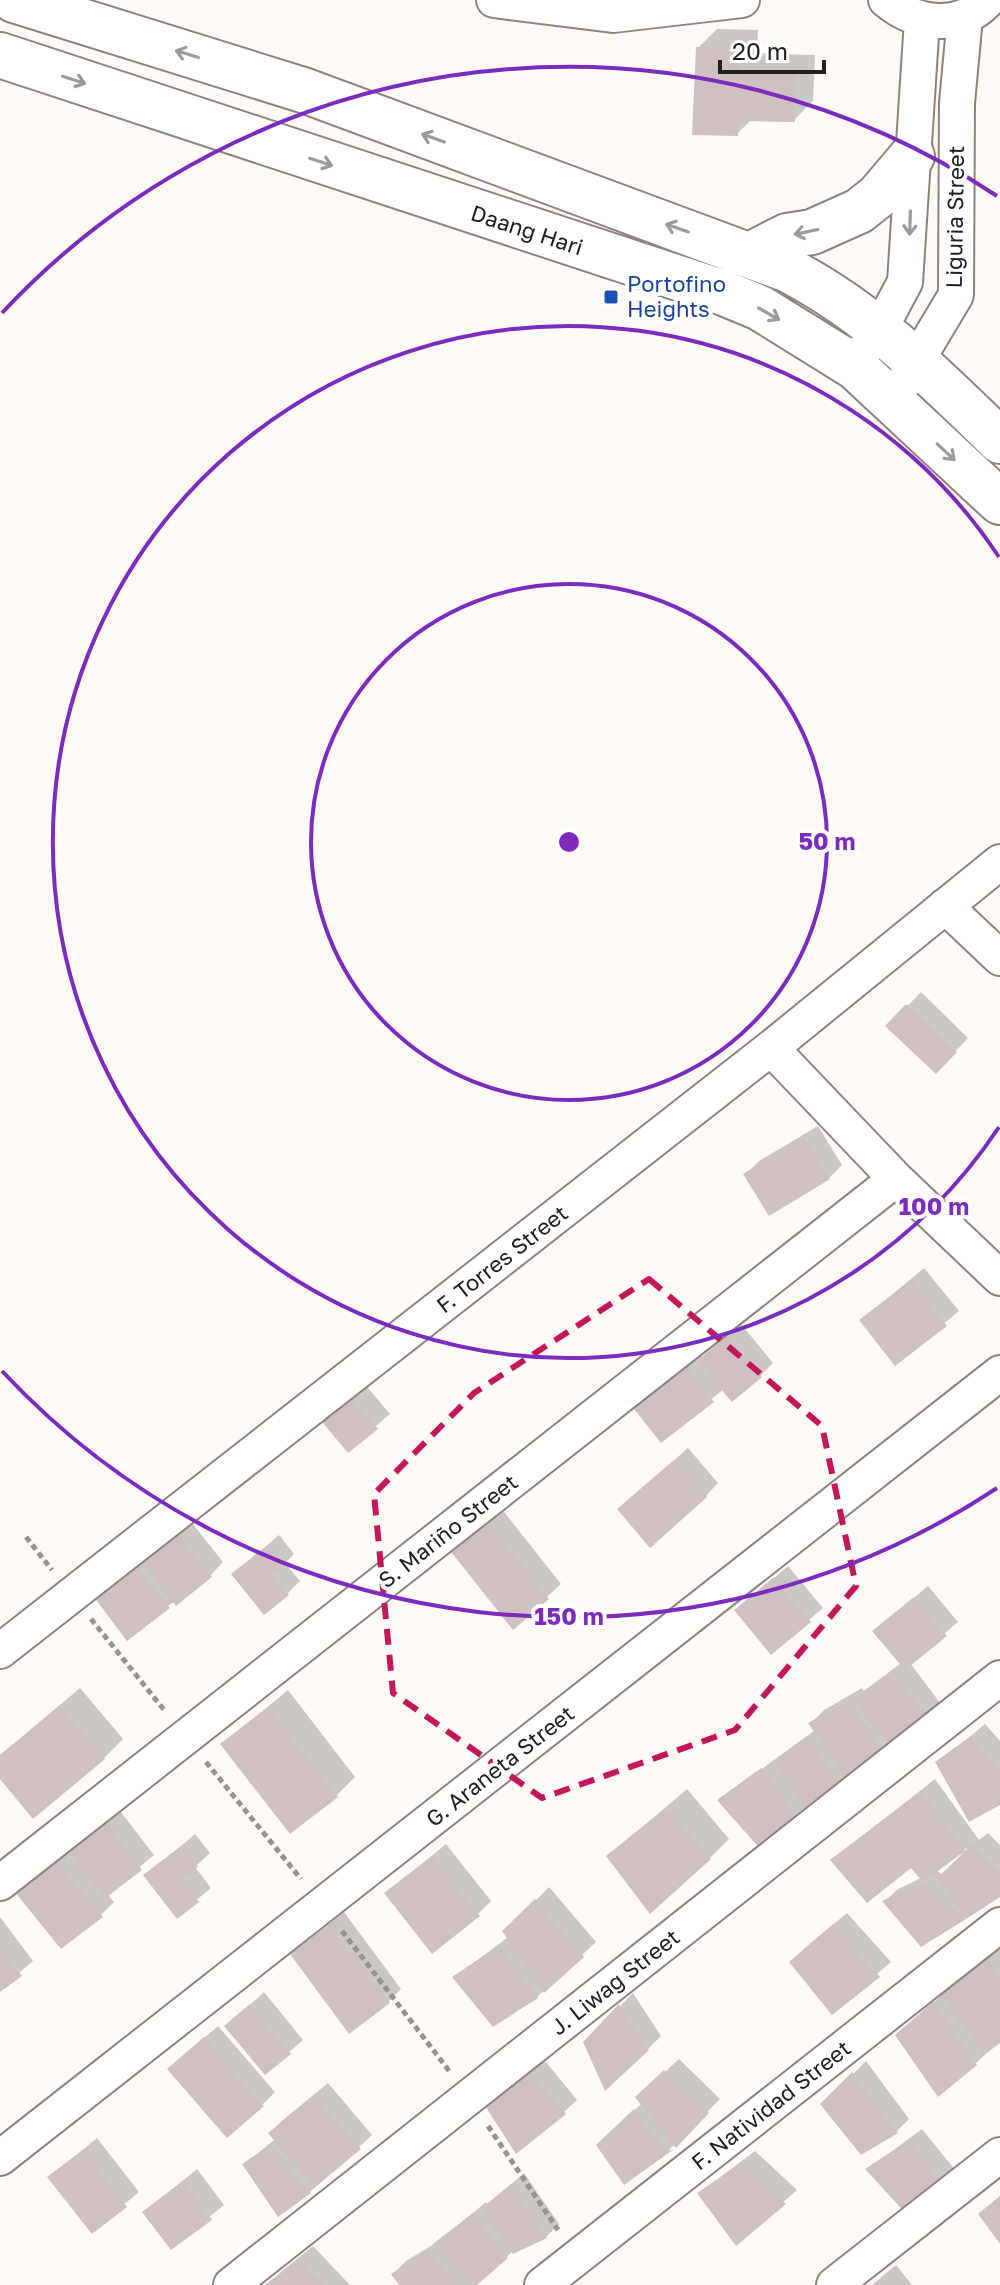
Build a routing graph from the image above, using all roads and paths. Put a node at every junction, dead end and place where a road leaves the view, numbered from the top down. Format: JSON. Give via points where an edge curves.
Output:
{"nodes":[{"id":1,"x":14,"y":0,"type":"edge"},
{"id":2,"x":494,"y":0,"type":"edge"},
{"id":3,"x":742,"y":0,"type":"edge"},
{"id":4,"x":886,"y":0,"type":"edge"},
{"id":5,"x":977,"y":8,"type":"edge"},
{"id":6,"x":922,"y":20,"type":"junction"},
{"id":7,"x":0,"y":55,"type":"edge"},
{"id":8,"x":912,"y":156,"type":"junction"},
{"id":9,"x":750,"y":255,"type":"junction"},
{"id":10,"x":880,"y":329,"type":"junction"},
{"id":11,"x":916,"y":360,"type":"junction"},
{"id":12,"x":855,"y":367,"type":"junction"},
{"id":13,"x":892,"y":402,"type":"junction"},
{"id":14,"x":1000,"y":441,"type":"edge"},
{"id":15,"x":1000,"y":502,"type":"edge"},
{"id":16,"x":1000,"y":862,"type":"edge"},
{"id":17,"x":945,"y":906,"type":"junction"},
{"id":18,"x":1000,"y":958,"type":"edge"},
{"id":19,"x":771,"y":1048,"type":"junction"},
{"id":20,"x":896,"y":1179,"type":"junction"},
{"id":21,"x":1000,"y":1278,"type":"edge"},
{"id":22,"x":1000,"y":1373,"type":"edge"},
{"id":23,"x":0,"y":1651,"type":"edge"},
{"id":24,"x":1000,"y":1678,"type":"edge"},
{"id":25,"x":0,"y":1883,"type":"edge"},
{"id":26,"x":1000,"y":1925,"type":"edge"},
{"id":27,"x":1000,"y":2155,"type":"edge"},
{"id":28,"x":0,"y":2158,"type":"edge"},
{"id":29,"x":231,"y":2285,"type":"edge"},
{"id":30,"x":542,"y":2285,"type":"edge"},
{"id":31,"x":834,"y":2285,"type":"edge"}],
"edges":[{"from":9,"to":1,"type":"main road","one_way":true,"via":[[306,91]]},
{"from":2,"to":3,"type":"street","via":[[613,15]]},
{"from":4,"to":6,"type":"street"},
{"from":5,"to":6,"type":"street","via":[[944,22]]},
{"from":5,"to":11,"type":"street","name":"Liguria Street","via":[[957,103],[956,295]]},
{"from":6,"to":8,"type":"street","name":"Liguria Street"},
{"from":7,"to":12,"type":"main road","name":"Daang Hari","one_way":true,"via":[[724,293],[760,308]]},
{"from":8,"to":9,"type":"main road","one_way":true,"via":[[859,211]]},
{"from":8,"to":10,"type":"street","name":"Liguria Street","one_way":true,"via":[[905,282]]},
{"from":9,"to":10,"type":"main road","via":[[823,288]]},
{"from":10,"to":11,"type":"main road"},
{"from":10,"to":12,"type":"street","name":"Liguria Street"},
{"from":11,"to":13,"type":"street","name":"Liguria Street"},
{"from":11,"to":14,"type":"main road"},
{"from":12,"to":13,"type":"main road","name":"Daang Hari"},
{"from":13,"to":15,"type":"main road","name":"Daang Hari","one_way":true},
{"from":16,"to":17,"type":"street","name":"F. Torres Street"},
{"from":17,"to":18,"type":"street"},
{"from":17,"to":19,"type":"street","name":"F. Torres Street"},
{"from":19,"to":20,"type":"street"},
{"from":19,"to":23,"type":"street","name":"F. Torres Street"},
{"from":20,"to":21,"type":"street"},
{"from":20,"to":25,"type":"street","name":"S. Mariño Street"},
{"from":22,"to":28,"type":"street","name":"G. Araneta Street"},
{"from":24,"to":29,"type":"street","name":"J. Liwag Street"},
{"from":26,"to":30,"type":"street","name":"F. Natividad Street"},
{"from":27,"to":31,"type":"street"}]}
